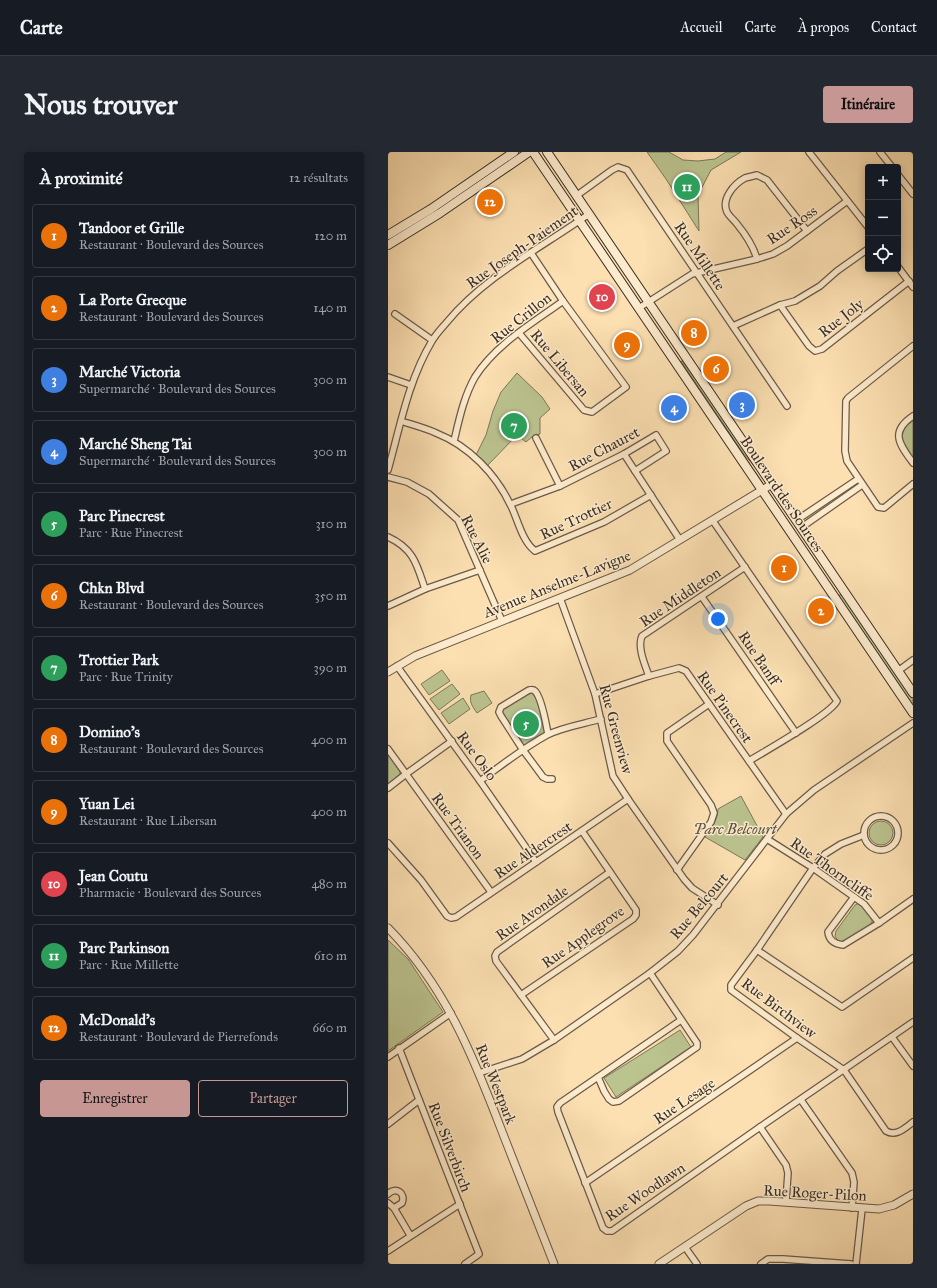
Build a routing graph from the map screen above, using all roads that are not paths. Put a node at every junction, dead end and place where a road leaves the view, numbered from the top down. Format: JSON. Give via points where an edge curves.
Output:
{"nodes":[{"id":1,"x":514,"y":152,"type":"edge"},
{"id":2,"x":529,"y":152,"type":"edge"},
{"id":3,"x":533,"y":152,"type":"edge"},
{"id":4,"x":547,"y":152,"type":"edge"},
{"id":5,"x":809,"y":152,"type":"edge"},
{"id":6,"x":880,"y":152,"type":"edge"},
{"id":7,"x":890,"y":164,"type":"edge"},
{"id":8,"x":901,"y":178,"type":"edge"},
{"id":9,"x":913,"y":194,"type":"edge"},
{"id":10,"x":576,"y":196,"type":"junction"},
{"id":11,"x":847,"y":201,"type":"junction"},
{"id":12,"x":589,"y":214,"type":"junction"},
{"id":13,"x":580,"y":221,"type":"junction"},
{"id":14,"x":865,"y":223,"type":"edge"},
{"id":15,"x":806,"y":231,"type":"junction"},
{"id":16,"x":388,"y":235,"type":"edge"},
{"id":17,"x":388,"y":245,"type":"edge"},
{"id":18,"x":865,"y":251,"type":"edge"},
{"id":19,"x":531,"y":253,"type":"junction"},
{"id":20,"x":758,"y":259,"type":"junction"},
{"id":21,"x":901,"y":271,"type":"edge"},
{"id":22,"x":696,"y":273,"type":"junction"},
{"id":23,"x":909,"y":281,"type":"junction"},
{"id":24,"x":913,"y":287,"type":"edge"},
{"id":25,"x":564,"y":301,"type":"junction"},
{"id":26,"x":648,"y":302,"type":"junction"},
{"id":27,"x":780,"y":305,"type":"junction"},
{"id":28,"x":639,"y":308,"type":"junction"},
{"id":29,"x":395,"y":314,"type":"dead end"},
{"id":30,"x":733,"y":326,"type":"junction"},
{"id":31,"x":519,"y":333,"type":"junction"},
{"id":32,"x":432,"y":340,"type":"junction"},
{"id":33,"x":913,"y":346,"type":"edge"},
{"id":34,"x":388,"y":378,"type":"edge"},
{"id":35,"x":411,"y":385,"type":"junction"},
{"id":36,"x":787,"y":406,"type":"dead end"},
{"id":37,"x":913,"y":416,"type":"edge"},
{"id":38,"x":401,"y":421,"type":"junction"},
{"id":39,"x":536,"y":438,"type":"dead end"},
{"id":40,"x":454,"y":441,"type":"junction"},
{"id":41,"x":624,"y":454,"type":"junction"},
{"id":42,"x":913,"y":463,"type":"edge"},
{"id":43,"x":388,"y":470,"type":"edge"},
{"id":44,"x":635,"y":471,"type":"junction"},
{"id":45,"x":388,"y":477,"type":"edge"},
{"id":46,"x":858,"y":479,"type":"junction"},
{"id":47,"x":772,"y":484,"type":"junction"},
{"id":48,"x":913,"y":484,"type":"edge"},
{"id":49,"x":862,"y":485,"type":"junction"},
{"id":50,"x":560,"y":486,"type":"junction"},
{"id":51,"x":763,"y":491,"type":"junction"},
{"id":52,"x":651,"y":495,"type":"junction"},
{"id":53,"x":511,"y":504,"type":"junction"},
{"id":54,"x":713,"y":521,"type":"junction"},
{"id":55,"x":799,"y":524,"type":"junction"},
{"id":56,"x":388,"y":537,"type":"edge"},
{"id":57,"x":680,"y":540,"type":"junction"},
{"id":58,"x":745,"y":567,"type":"junction"},
{"id":59,"x":480,"y":570,"type":"junction"},
{"id":60,"x":819,"y":575,"type":"junction"},
{"id":61,"x":425,"y":589,"type":"junction"},
{"id":62,"x":844,"y":591,"type":"junction"},
{"id":63,"x":702,"y":596,"type":"junction"},
{"id":64,"x":560,"y":598,"type":"junction"},
{"id":65,"x":388,"y":606,"type":"edge"},
{"id":66,"x":502,"y":621,"type":"junction"},
{"id":67,"x":913,"y":660,"type":"edge"},
{"id":68,"x":397,"y":666,"type":"junction"},
{"id":69,"x":898,"y":671,"type":"junction"},
{"id":70,"x":388,"y":672,"type":"edge"},
{"id":71,"x":649,"y":676,"type":"junction"},
{"id":72,"x":913,"y":693,"type":"edge"},
{"id":73,"x":595,"y":694,"type":"junction"},
{"id":74,"x":709,"y":704,"type":"junction"},
{"id":75,"x":913,"y":714,"type":"edge"},
{"id":76,"x":601,"y":719,"type":"junction"},
{"id":77,"x":913,"y":723,"type":"edge"},
{"id":78,"x":796,"y":733,"type":"junction"},
{"id":79,"x":548,"y":734,"type":"junction"},
{"id":80,"x":452,"y":742,"type":"junction"},
{"id":81,"x":388,"y":749,"type":"edge"},
{"id":82,"x":523,"y":750,"type":"junction"},
{"id":83,"x":749,"y":761,"type":"junction"},
{"id":84,"x":406,"y":774,"type":"junction"},
{"id":85,"x":552,"y":779,"type":"dead end"},
{"id":86,"x":480,"y":781,"type":"junction"},
{"id":87,"x":388,"y":788,"type":"edge"},
{"id":88,"x":628,"y":799,"type":"junction"},
{"id":89,"x":786,"y":814,"type":"junction"},
{"id":90,"x":582,"y":832,"type":"junction"},
{"id":91,"x":864,"y":835,"type":"junction"},
{"id":92,"x":767,"y":839,"type":"junction"},
{"id":93,"x":388,"y":843,"type":"edge"},
{"id":94,"x":536,"y":862,"type":"junction"},
{"id":95,"x":813,"y":868,"type":"junction"},
{"id":96,"x":677,"y":870,"type":"junction"},
{"id":97,"x":610,"y":872,"type":"junction"},
{"id":98,"x":491,"y":892,"type":"junction"},
{"id":99,"x":854,"y":897,"type":"junction"},
{"id":100,"x":913,"y":899,"type":"edge"},
{"id":101,"x":718,"y":905,"type":"junction"},
{"id":102,"x":880,"y":923,"type":"junction"},
{"id":103,"x":388,"y":928,"type":"edge"},
{"id":104,"x":757,"y":950,"type":"junction"},
{"id":105,"x":913,"y":958,"type":"edge"},
{"id":106,"x":650,"y":973,"type":"junction"},
{"id":107,"x":521,"y":995,"type":"junction"},
{"id":108,"x":451,"y":1013,"type":"junction"},
{"id":109,"x":681,"y":1020,"type":"junction"},
{"id":110,"x":913,"y":1022,"type":"edge"},
{"id":111,"x":892,"y":1037,"type":"junction"},
{"id":112,"x":797,"y":1038,"type":"junction"},
{"id":113,"x":554,"y":1040,"type":"junction"},
{"id":114,"x":399,"y":1048,"type":"junction"},
{"id":115,"x":388,"y":1057,"type":"edge"},
{"id":116,"x":913,"y":1066,"type":"edge"},
{"id":117,"x":844,"y":1070,"type":"junction"},
{"id":118,"x":479,"y":1073,"type":"junction"},
{"id":119,"x":598,"y":1077,"type":"junction"},
{"id":120,"x":419,"y":1100,"type":"junction"},
{"id":121,"x":801,"y":1100,"type":"junction"},
{"id":122,"x":913,"y":1122,"type":"edge"},
{"id":123,"x":388,"y":1124,"type":"edge"},
{"id":124,"x":760,"y":1127,"type":"junction"},
{"id":125,"x":585,"y":1183,"type":"junction"},
{"id":126,"x":388,"y":1194,"type":"edge"},
{"id":127,"x":913,"y":1194,"type":"edge"},
{"id":128,"x":786,"y":1201,"type":"junction"},
{"id":129,"x":388,"y":1203,"type":"edge"},
{"id":130,"x":460,"y":1204,"type":"junction"},
{"id":131,"x":394,"y":1208,"type":"junction"},
{"id":132,"x":852,"y":1208,"type":"junction"},
{"id":133,"x":862,"y":1209,"type":"junction"},
{"id":134,"x":410,"y":1235,"type":"junction"},
{"id":135,"x":685,"y":1247,"type":"junction"},
{"id":136,"x":388,"y":1251,"type":"edge"},
{"id":137,"x":801,"y":1262,"type":"edge"},
{"id":138,"x":465,"y":1264,"type":"edge"},
{"id":139,"x":554,"y":1264,"type":"edge"},
{"id":140,"x":659,"y":1264,"type":"edge"},
{"id":141,"x":697,"y":1264,"type":"edge"},
{"id":142,"x":761,"y":1264,"type":"edge"},
{"id":143,"x":851,"y":1264,"type":"edge"},
{"id":144,"x":856,"y":1264,"type":"edge"}],
"edges":[{"from":1,"to":16,"type":"main road"},
{"from":2,"to":17,"type":"main road"},
{"from":3,"to":13,"type":"main road","name":"Boulevard des Sources"},
{"from":4,"to":10,"type":"main road","name":"Boulevard des Sources"},
{"from":5,"to":11,"type":"street"},
{"from":6,"to":7,"type":"street"},
{"from":8,"to":9,"type":"street"},
{"from":10,"to":12,"type":"main road","name":"Boulevard des Sources"},
{"from":10,"to":22,"type":"street","name":"Rue Millette","via":[[612,170],[618,167],[627,170]]},
{"from":11,"to":14,"type":"street"},
{"from":11,"to":15,"type":"street","name":"Rue Ross"},
{"from":12,"to":13,"type":"street","name":"Rue Joseph-Paiement"},
{"from":12,"to":26,"type":"main road","name":"Boulevard des Sources"},
{"from":13,"to":19,"type":"street","name":"Rue Joseph-Paiement"},
{"from":13,"to":28,"type":"main road","name":"Boulevard des Sources"},
{"from":15,"to":20,"type":"street","name":"Rue Ross","via":[[787,246]]},
{"from":15,"to":20,"type":"street","via":[[767,180],[757,175],[746,178],[728,194],[725,205],[727,212],[748,238]]},
{"from":18,"to":27,"type":"street","via":[[820,286],[796,301]]},
{"from":19,"to":25,"type":"street","name":"Rue Libersan"},
{"from":19,"to":32,"type":"street","name":"Rue Joseph-Paiement","via":[[473,294]]},
{"from":20,"to":22,"type":"street","name":"Rue Ross"},
{"from":21,"to":23,"type":"street"},
{"from":22,"to":26,"type":"street","name":"Rue Ross"},
{"from":22,"to":30,"type":"street","name":"Rue Millette"},
{"from":23,"to":24,"type":"street"},
{"from":23,"to":27,"type":"street","name":"Rue Joly","via":[[815,352]]},
{"from":25,"to":31,"type":"street","name":"Rue Crillon"},
{"from":25,"to":31,"type":"street","name":"Rue Libersan","via":[[626,387],[613,398],[592,412],[584,410]]},
{"from":26,"to":28,"type":"street","name":"Rue Ross"},
{"from":26,"to":47,"type":"main road","name":"Boulevard des Sources"},
{"from":27,"to":30,"type":"street"},
{"from":28,"to":51,"type":"main road","name":"Boulevard des Sources"},
{"from":29,"to":32,"type":"street"},
{"from":30,"to":36,"type":"street","name":"Rue Millette"},
{"from":31,"to":40,"type":"street","name":"Rue Crillon","via":[[498,349],[475,378],[465,401]]},
{"from":32,"to":35,"type":"street","name":"Rue Joseph-Paiement"},
{"from":33,"to":46,"type":"street","via":[[846,401],[845,451],[847,461]]},
{"from":34,"to":35,"type":"street"},
{"from":35,"to":38,"type":"street","name":"Rue Joseph-Paiement"},
{"from":37,"to":42,"type":"street","via":[[901,426],[898,436],[902,448]]},
{"from":38,"to":40,"type":"street","name":"Rue Trottier","via":[[436,432]]},
{"from":38,"to":43,"type":"street","name":"Rue Joseph-Paiement"},
{"from":39,"to":50,"type":"street"},
{"from":40,"to":53,"type":"street","name":"Rue Trottier","via":[[471,453],[494,477]]},
{"from":41,"to":44,"type":"street"},
{"from":41,"to":44,"type":"street","name":"Rue Chauret","via":[[656,435],[666,451]]},
{"from":41,"to":50,"type":"street","name":"Rue Chauret"},
{"from":44,"to":52,"type":"street"},
{"from":45,"to":59,"type":"street","name":"Rue Alie","via":[[407,482],[429,494],[458,520]]},
{"from":46,"to":49,"type":"street"},
{"from":46,"to":55,"type":"street"},
{"from":47,"to":51,"type":"street","name":"Avenue Anselme-Lavigne"},
{"from":47,"to":55,"type":"main road","name":"Boulevard des Sources"},
{"from":48,"to":49,"type":"street","via":[[884,508],[878,507]]},
{"from":49,"to":55,"type":"street"},
{"from":50,"to":53,"type":"street","name":"Rue Chauret"},
{"from":51,"to":54,"type":"street","name":"Avenue Anselme-Lavigne"},
{"from":51,"to":60,"type":"main road","name":"Boulevard des Sources"},
{"from":52,"to":53,"type":"street","name":"Rue Trottier","via":[[604,522],[534,551],[529,546]]},
{"from":52,"to":57,"type":"street"},
{"from":54,"to":57,"type":"street","name":"Avenue Anselme-Lavigne"},
{"from":54,"to":58,"type":"street"},
{"from":55,"to":62,"type":"main road","name":"Boulevard des Sources"},
{"from":56,"to":61,"type":"street","via":[[398,541],[414,558]]},
{"from":57,"to":64,"type":"street","name":"Avenue Anselme-Lavigne","via":[[630,570]]},
{"from":58,"to":63,"type":"street","name":"Rue Middleton"},
{"from":58,"to":78,"type":"street","via":[[836,701],[835,705]]},
{"from":59,"to":61,"type":"street"},
{"from":59,"to":66,"type":"street","name":"Rue Alie"},
{"from":60,"to":62,"type":"main road","via":[[829,580],[838,591]]},
{"from":60,"to":75,"type":"main road","name":"Boulevard des Sources"},
{"from":61,"to":65,"type":"street"},
{"from":62,"to":69,"type":"main road","name":"Boulevard des Sources"},
{"from":63,"to":71,"type":"street","name":"Rue Middleton","via":[[642,636],[640,646]]},
{"from":63,"to":78,"type":"street","name":"Rue Banff"},
{"from":64,"to":66,"type":"street","name":"Avenue Anselme-Lavigne"},
{"from":64,"to":73,"type":"street","name":"Rue Greenview"},
{"from":66,"to":68,"type":"street","name":"Avenue Anselme-Lavigne","via":[[415,656]]},
{"from":67,"to":69,"type":"street"},
{"from":68,"to":70,"type":"street","name":"Avenue Anselme-Lavigne"},
{"from":68,"to":80,"type":"street","name":"Rue Oslo"},
{"from":69,"to":72,"type":"main road","name":"Boulevard des Sources"},
{"from":71,"to":73,"type":"street","name":"Rue Pinecrest"},
{"from":71,"to":74,"type":"street","name":"Rue Pinecrest","via":[[679,668],[686,671]]},
{"from":73,"to":76,"type":"street","name":"Rue Greenview"},
{"from":74,"to":83,"type":"street","name":"Rue Pinecrest"},
{"from":74,"to":96,"type":"street","via":[[667,733],[667,742],[714,813],[711,822]]},
{"from":76,"to":79,"type":"street"},
{"from":76,"to":88,"type":"street","name":"Rue Greenview","via":[[613,776]]},
{"from":77,"to":89,"type":"street","name":"Rue Belcourt","via":[[814,790]]},
{"from":78,"to":83,"type":"street"},
{"from":79,"to":82,"type":"street"},
{"from":79,"to":82,"type":"street","via":[[535,691],[529,690],[501,707],[501,716]]},
{"from":80,"to":84,"type":"street"},
{"from":80,"to":86,"type":"street","name":"Rue Oslo"},
{"from":81,"to":84,"type":"street","name":"Rue Trianon"},
{"from":82,"to":85,"type":"street","via":[[542,777]]},
{"from":82,"to":86,"type":"street"},
{"from":83,"to":89,"type":"street","name":"Rue Pinecrest"},
{"from":84,"to":87,"type":"street"},
{"from":84,"to":98,"type":"street","name":"Rue Trianon"},
{"from":86,"to":94,"type":"street","name":"Rue Oslo"},
{"from":88,"to":90,"type":"street","name":"Rue Aldercrest"},
{"from":88,"to":96,"type":"street","name":"Rue Greenview"},
{"from":89,"to":92,"type":"street","name":"Rue Belcourt"},
{"from":90,"to":94,"type":"street","name":"Rue Aldercrest"},
{"from":90,"to":97,"type":"street","name":"Rue Applegrove"},
{"from":91,"to":91,"type":"street","via":[[869,820],[879,816],[893,821],[898,831],[891,847],[880,850],[869,845]]},
{"from":91,"to":95,"type":"street","name":"Rue Birchview","via":[[825,854]]},
{"from":92,"to":95,"type":"street","name":"Rue Thorncliffe"},
{"from":92,"to":101,"type":"street","name":"Rue Belcourt"},
{"from":93,"to":98,"type":"street","name":"Rue Aldercrest","via":[[450,918],[456,917]]},
{"from":94,"to":98,"type":"street","name":"Rue Aldercrest"},
{"from":95,"to":99,"type":"street","name":"Rue Thorncliffe"},
{"from":95,"to":104,"type":"street","name":"Rue Birchview"},
{"from":96,"to":101,"type":"street","name":"Rue Greenview","via":[[692,888]]},
{"from":97,"to":107,"type":"street","name":"Rue Avondale","via":[[497,952],[496,961]]},
{"from":97,"to":107,"type":"street","name":"Rue Applegrove","via":[[636,910],[636,915]]},
{"from":99,"to":102,"type":"street","name":"Rue Thorncliffe","via":[[864,904]]},
{"from":99,"to":102,"type":"street","via":[[828,932],[833,942],[843,945]]},
{"from":100,"to":102,"type":"street"},
{"from":101,"to":106,"type":"street","name":"Rue Belcourt","via":[[678,950]]},
{"from":103,"to":108,"type":"street","name":"Rue Westpark","via":[[421,966]]},
{"from":104,"to":105,"type":"street","via":[[842,1007]]},
{"from":104,"to":112,"type":"street","name":"Rue Birchview","via":[[731,986],[731,990]]},
{"from":106,"to":109,"type":"street"},
{"from":106,"to":113,"type":"street","name":"Rue Belcourt"},
{"from":107,"to":113,"type":"street","name":"Rue Avondale"},
{"from":108,"to":114,"type":"street"},
{"from":108,"to":118,"type":"street","name":"Rue Westpark"},
{"from":109,"to":119,"type":"street","name":"Rue Woodlawn"},
{"from":109,"to":119,"type":"street","via":[[697,1043],[697,1047],[619,1101],[613,1102],[609,1099]]},
{"from":110,"to":111,"type":"street","name":"Rue Woodlawn"},
{"from":111,"to":116,"type":"street"},
{"from":111,"to":117,"type":"street","name":"Rue Woodlawn"},
{"from":112,"to":117,"type":"street","name":"Rue Birchview"},
{"from":112,"to":125,"type":"street","name":"Rue Lesage"},
{"from":113,"to":118,"type":"street","name":"Rue Belcourt","via":[[522,1059]]},
{"from":114,"to":115,"type":"street"},
{"from":114,"to":120,"type":"street","name":"Rue Silverbirch"},
{"from":117,"to":121,"type":"street","name":"Rue Woodlawn"},
{"from":117,"to":122,"type":"street","name":"Rue Birchview","via":[[886,1132],[896,1134]]},
{"from":118,"to":139,"type":"street","name":"Rue Westpark"},
{"from":119,"to":125,"type":"street","name":"Rue Woodlawn","via":[[557,1107]]},
{"from":120,"to":123,"type":"street"},
{"from":120,"to":130,"type":"street","name":"Rue Silverbirch"},
{"from":121,"to":124,"type":"street","name":"Rue Woodlawn"},
{"from":121,"to":132,"type":"street","via":[[852,1173]]},
{"from":124,"to":125,"type":"street","name":"Rue Woodlawn","via":[[612,1231],[603,1228]]},
{"from":124,"to":128,"type":"street","via":[[786,1165]]},
{"from":126,"to":131,"type":"street","via":[[394,1190],[400,1191],[403,1196],[402,1203]]},
{"from":127,"to":133,"type":"street","name":"Rue Roger-Pilon","via":[[894,1205],[879,1209]]},
{"from":128,"to":132,"type":"street","name":"Rue Roger-Pilon"},
{"from":128,"to":135,"type":"street","name":"Rue Roger-Pilon","via":[[758,1201],[746,1206]]},
{"from":129,"to":131,"type":"street"},
{"from":130,"to":134,"type":"street"},
{"from":130,"to":138,"type":"street","name":"Rue Silverbirch","via":[[479,1254]]},
{"from":131,"to":134,"type":"street"},
{"from":132,"to":133,"type":"street","name":"Rue Roger-Pilon"},
{"from":133,"to":144,"type":"street"},
{"from":134,"to":136,"type":"street"},
{"from":135,"to":140,"type":"street","name":"Rue Roger-Pilon"},
{"from":135,"to":141,"type":"street"},
{"from":137,"to":142,"type":"street","via":[[768,1259]]},
{"from":137,"to":143,"type":"street"}]}
